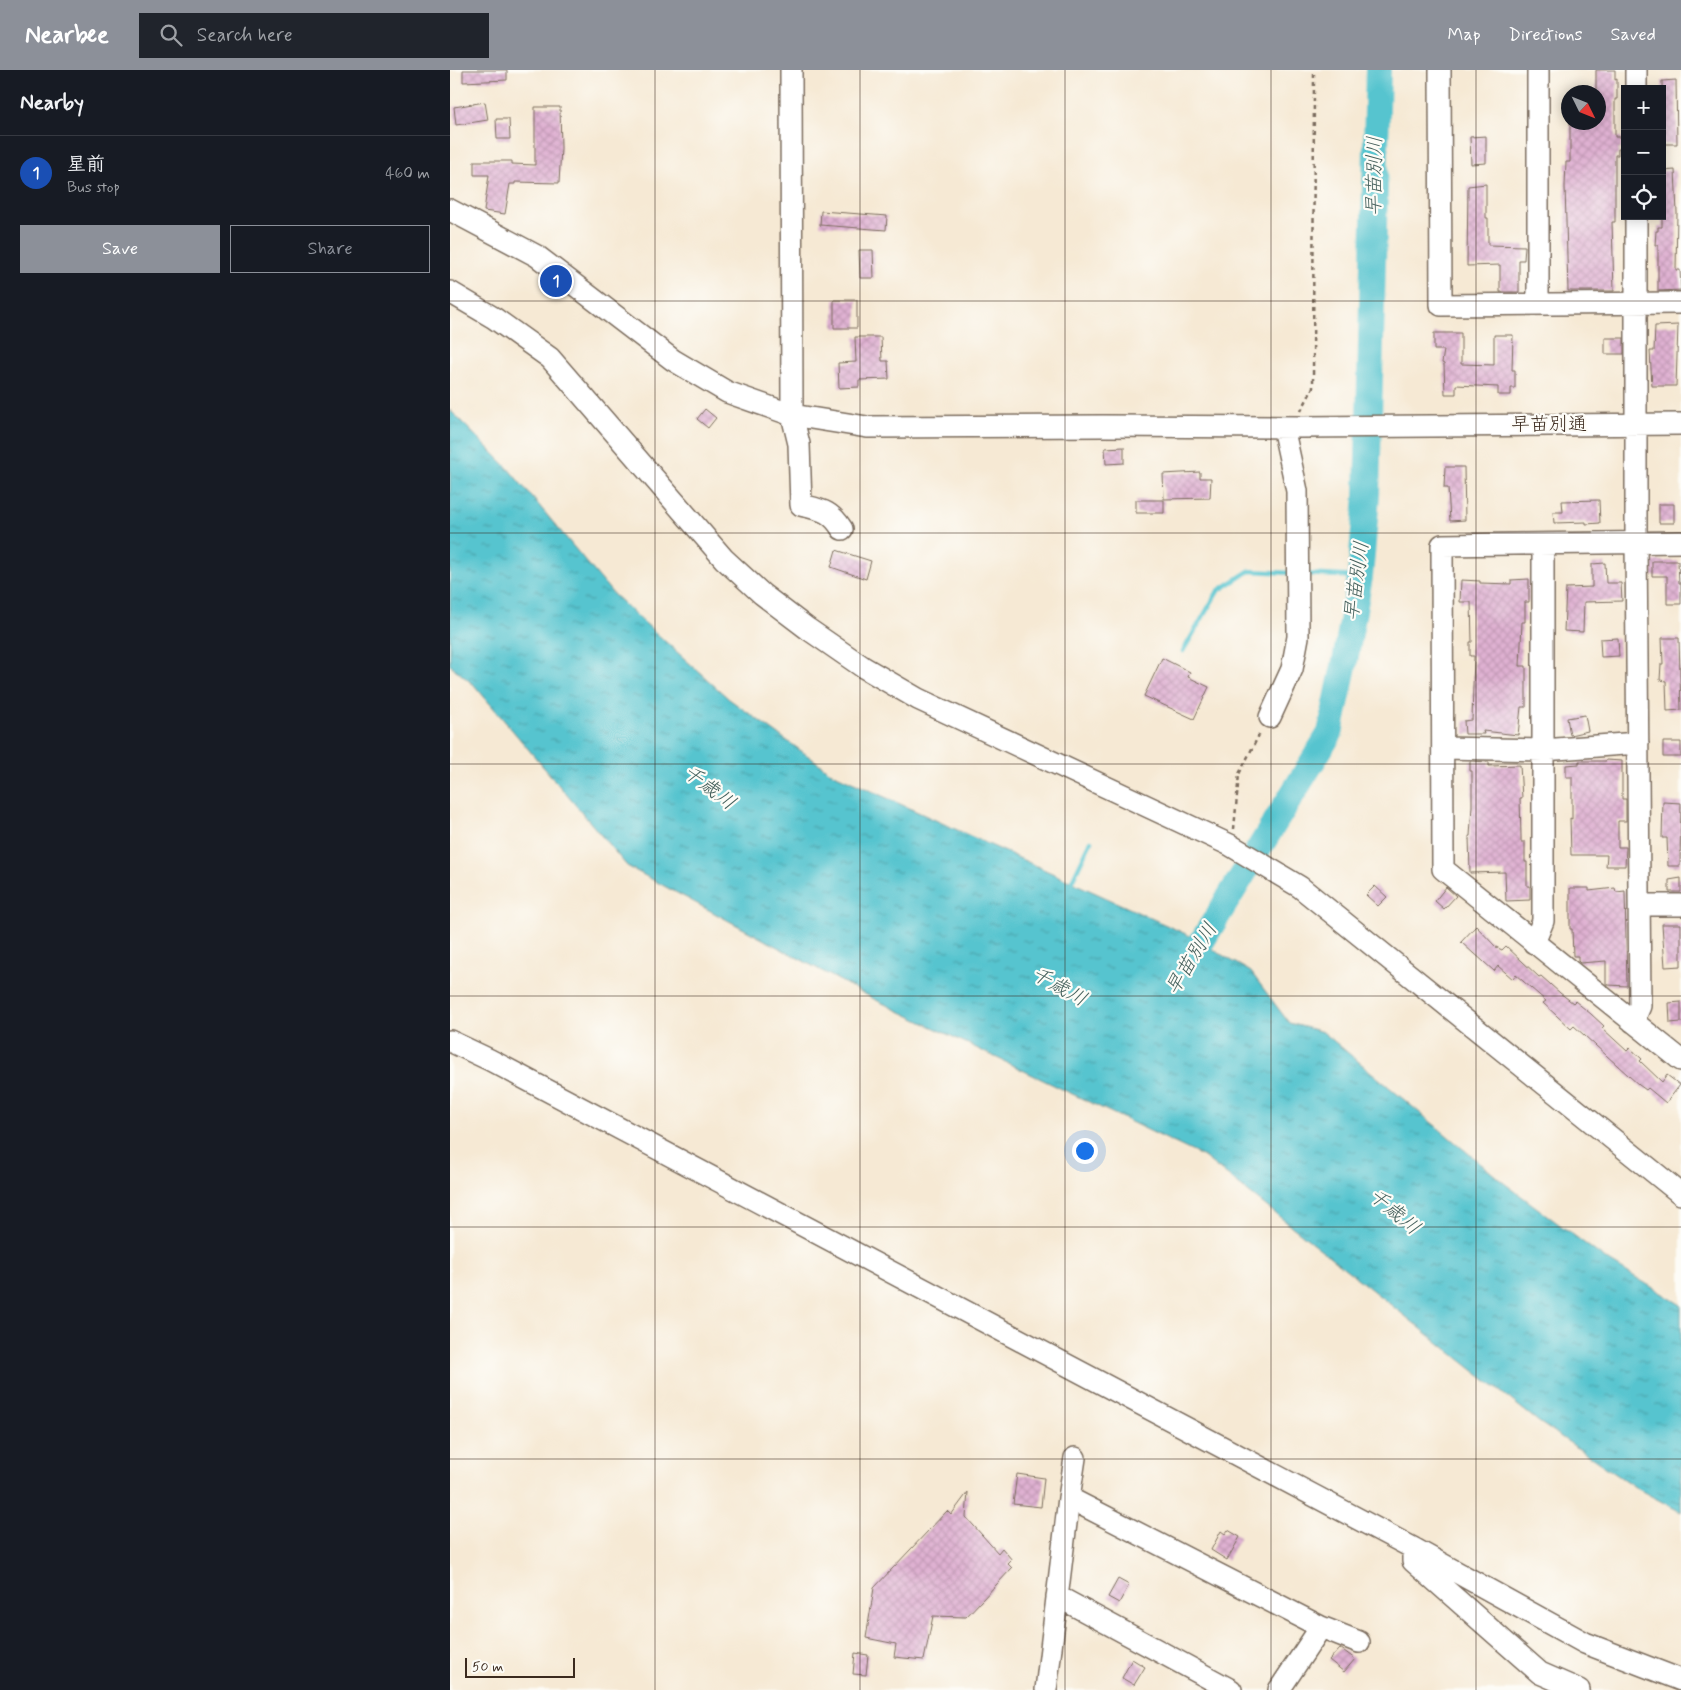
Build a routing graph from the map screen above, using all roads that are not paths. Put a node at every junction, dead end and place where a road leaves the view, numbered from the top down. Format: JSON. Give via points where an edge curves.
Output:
{"nodes":[{"id":1,"x":791,"y":70,"type":"edge"},
{"id":2,"x":1440,"y":70,"type":"edge"},
{"id":3,"x":1538,"y":70,"type":"edge"},
{"id":4,"x":1636,"y":70,"type":"edge"},
{"id":5,"x":1636,"y":85,"type":"edge"},
{"id":6,"x":450,"y":210,"type":"edge"},
{"id":7,"x":1636,"y":220,"type":"edge"},
{"id":8,"x":450,"y":292,"type":"edge"},
{"id":9,"x":1681,"y":303,"type":"edge"},
{"id":10,"x":1538,"y":304,"type":"junction"},
{"id":11,"x":1636,"y":304,"type":"junction"},
{"id":12,"x":792,"y":415,"type":"junction"},
{"id":13,"x":1636,"y":424,"type":"junction"},
{"id":14,"x":1681,"y":424,"type":"edge"},
{"id":15,"x":1292,"y":427,"type":"junction"},
{"id":16,"x":842,"y":529,"type":"dead end"},
{"id":17,"x":1681,"y":542,"type":"edge"},
{"id":18,"x":1636,"y":543,"type":"junction"},
{"id":19,"x":1543,"y":544,"type":"junction"},
{"id":20,"x":1270,"y":716,"type":"road end"},
{"id":21,"x":1638,"y":743,"type":"junction"},
{"id":22,"x":1443,"y":748,"type":"junction"},
{"id":23,"x":1543,"y":750,"type":"junction"},
{"id":24,"x":1640,"y":905,"type":"junction"},
{"id":25,"x":1681,"y":905,"type":"edge"},
{"id":26,"x":1534,"y":943,"type":"junction"},
{"id":27,"x":1633,"y":1022,"type":"junction"},
{"id":28,"x":450,"y":1041,"type":"edge"},
{"id":29,"x":1681,"y":1060,"type":"edge"},
{"id":30,"x":1681,"y":1194,"type":"edge"},
{"id":31,"x":1075,"y":1458,"type":"dead end"},
{"id":32,"x":1069,"y":1498,"type":"junction"},
{"id":33,"x":1413,"y":1548,"type":"junction"},
{"id":34,"x":1057,"y":1596,"type":"junction"},
{"id":35,"x":1321,"y":1627,"type":"junction"},
{"id":36,"x":1359,"y":1642,"type":"dead end"},
{"id":37,"x":1681,"y":1680,"type":"edge"},
{"id":38,"x":1538,"y":1681,"type":"edge"},
{"id":39,"x":1046,"y":1690,"type":"edge"},
{"id":40,"x":1231,"y":1690,"type":"edge"},
{"id":41,"x":1279,"y":1690,"type":"edge"},
{"id":42,"x":1579,"y":1690,"type":"edge"}],
"edges":[{"from":1,"to":12,"type":"street"},
{"from":2,"to":10,"type":"street","via":[[1441,305]]},
{"from":3,"to":10,"type":"street"},
{"from":4,"to":5,"type":"street"},
{"from":6,"to":12,"type":"street","name":"早苗別通","via":[[536,256],[673,360],[727,392]]},
{"from":7,"to":11,"type":"street"},
{"from":8,"to":30,"type":"street","via":[[494,318],[550,358],[724,559],[762,594],[816,634],[863,667],[918,699],[1230,844],[1300,887]]},
{"from":9,"to":11,"type":"street"},
{"from":10,"to":11,"type":"street"},
{"from":11,"to":13,"type":"street"},
{"from":12,"to":15,"type":"street","name":"早苗別通","via":[[867,427]]},
{"from":12,"to":16,"type":"street","via":[[799,444],[801,505],[834,516]]},
{"from":13,"to":14,"type":"street","name":"早苗別通"},
{"from":13,"to":15,"type":"street","name":"早苗別通"},
{"from":13,"to":18,"type":"street"},
{"from":15,"to":20,"type":"street","via":[[1297,491],[1298,637],[1292,669]]},
{"from":17,"to":18,"type":"street"},
{"from":18,"to":19,"type":"street"},
{"from":18,"to":21,"type":"street"},
{"from":19,"to":22,"type":"street","via":[[1442,545]]},
{"from":19,"to":23,"type":"street"},
{"from":21,"to":23,"type":"street"},
{"from":21,"to":24,"type":"street"},
{"from":22,"to":23,"type":"street"},
{"from":22,"to":26,"type":"street","via":[[1444,869]]},
{"from":23,"to":26,"type":"street","via":[[1543,921]]},
{"from":24,"to":25,"type":"street"},
{"from":24,"to":27,"type":"street","via":[[1640,1006]]},
{"from":26,"to":27,"type":"street"},
{"from":27,"to":29,"type":"street"},
{"from":28,"to":33,"type":"street"},
{"from":31,"to":32,"type":"street"},
{"from":32,"to":34,"type":"street"},
{"from":32,"to":35,"type":"street"},
{"from":33,"to":37,"type":"street","via":[[1585,1643]]},
{"from":33,"to":38,"type":"street","via":[[1413,1561]]},
{"from":34,"to":39,"type":"street"},
{"from":34,"to":40,"type":"street"},
{"from":35,"to":36,"type":"street"},
{"from":35,"to":41,"type":"street"},
{"from":38,"to":42,"type":"street"}]}
